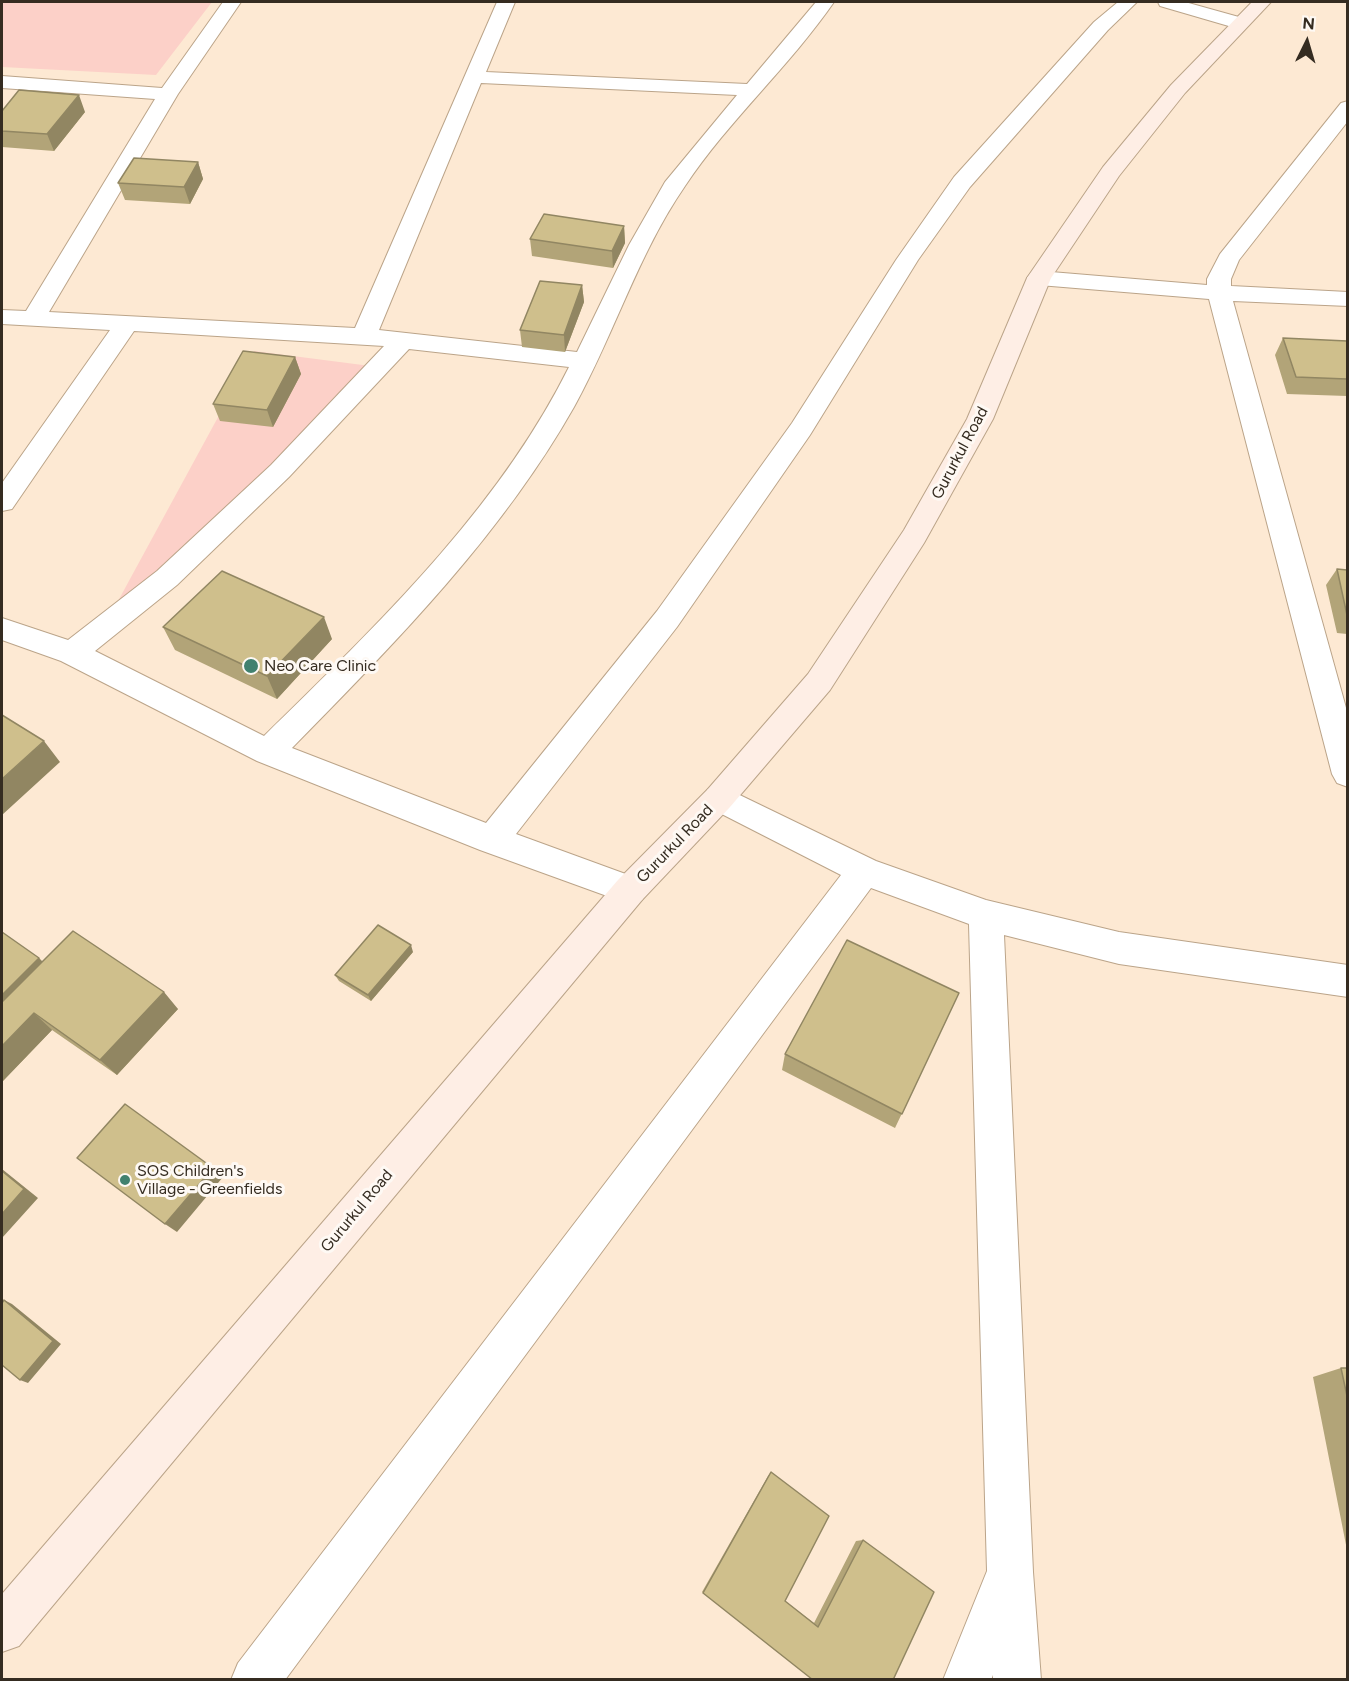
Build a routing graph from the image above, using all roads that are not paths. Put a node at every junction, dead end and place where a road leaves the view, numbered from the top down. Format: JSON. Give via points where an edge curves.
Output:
{"nodes":[{"id":1,"x":232,"y":2,"type":"edge"},
{"id":2,"x":506,"y":2,"type":"edge"},
{"id":3,"x":825,"y":2,"type":"edge"},
{"id":4,"x":1128,"y":2,"type":"edge"},
{"id":5,"x":1167,"y":2,"type":"edge"},
{"id":6,"x":1251,"y":12,"type":"edge"},
{"id":7,"x":472,"y":77,"type":"junction"},
{"id":8,"x":2,"y":82,"type":"edge"},
{"id":9,"x":754,"y":90,"type":"junction"},
{"id":10,"x":168,"y":94,"type":"junction"},
{"id":11,"x":1347,"y":107,"type":"edge"},
{"id":12,"x":1039,"y":278,"type":"junction"},
{"id":13,"x":1219,"y":293,"type":"junction"},
{"id":14,"x":1347,"y":299,"type":"edge"},
{"id":15,"x":2,"y":317,"type":"edge"},
{"id":16,"x":33,"y":317,"type":"junction"},
{"id":17,"x":128,"y":322,"type":"junction"},
{"id":18,"x":364,"y":336,"type":"junction"},
{"id":19,"x":403,"y":340,"type":"junction"},
{"id":20,"x":584,"y":361,"type":"junction"},
{"id":21,"x":2,"y":502,"type":"edge"},
{"id":22,"x":2,"y":629,"type":"edge"},
{"id":23,"x":72,"y":653,"type":"junction"},
{"id":24,"x":268,"y":752,"type":"junction"},
{"id":25,"x":1347,"y":774,"type":"edge"},
{"id":26,"x":719,"y":798,"type":"junction"},
{"id":27,"x":492,"y":840,"type":"junction"},
{"id":28,"x":864,"y":871,"type":"junction"},
{"id":29,"x":630,"y":890,"type":"junction"},
{"id":30,"x":986,"y":915,"type":"junction"},
{"id":31,"x":1347,"y":981,"type":"edge"},
{"id":32,"x":1010,"y":1572,"type":"junction"},
{"id":33,"x":2,"y":1629,"type":"edge"},
{"id":34,"x":255,"y":1680,"type":"edge"},
{"id":35,"x":967,"y":1680,"type":"edge"},
{"id":36,"x":1017,"y":1680,"type":"edge"}],
"edges":[{"from":1,"to":10,"type":"street"},
{"from":2,"to":7,"type":"street"},
{"from":3,"to":9,"type":"street"},
{"from":4,"to":27,"type":"street","via":[[1101,26],[962,182],[907,260],[801,429],[667,619]]},
{"from":5,"to":6,"type":"street"},
{"from":6,"to":12,"type":"street","name":"Gururkul Road","via":[[1178,89],[1111,172]]},
{"from":7,"to":9,"type":"street"},
{"from":7,"to":18,"type":"street"},
{"from":8,"to":10,"type":"street"},
{"from":9,"to":20,"type":"street","via":[[676,182],[655,214]]},
{"from":10,"to":16,"type":"street"},
{"from":11,"to":13,"type":"street","via":[[1228,259],[1219,279]]},
{"from":12,"to":13,"type":"street"},
{"from":12,"to":26,"type":"street","name":"Gururkul Road","via":[[981,419],[914,536],[819,682]]},
{"from":13,"to":14,"type":"street"},
{"from":13,"to":25,"type":"street"},
{"from":15,"to":16,"type":"street"},
{"from":16,"to":17,"type":"street"},
{"from":17,"to":18,"type":"street"},
{"from":17,"to":21,"type":"street"},
{"from":18,"to":19,"type":"street"},
{"from":19,"to":20,"type":"street"},
{"from":19,"to":23,"type":"street","via":[[254,496],[167,578]]},
{"from":20,"to":24,"type":"street","via":[[543,437],[444,570]]},
{"from":22,"to":23,"type":"street"},
{"from":23,"to":24,"type":"street"},
{"from":24,"to":27,"type":"street"},
{"from":26,"to":28,"type":"street"},
{"from":26,"to":29,"type":"street","name":"Gururkul Road"},
{"from":27,"to":29,"type":"street"},
{"from":28,"to":30,"type":"street"},
{"from":28,"to":34,"type":"street"},
{"from":29,"to":33,"type":"street","name":"Gururkul Road"},
{"from":30,"to":31,"type":"street","via":[[1119,948]]},
{"from":30,"to":32,"type":"street"},
{"from":32,"to":35,"type":"street"},
{"from":32,"to":36,"type":"street"}]}
